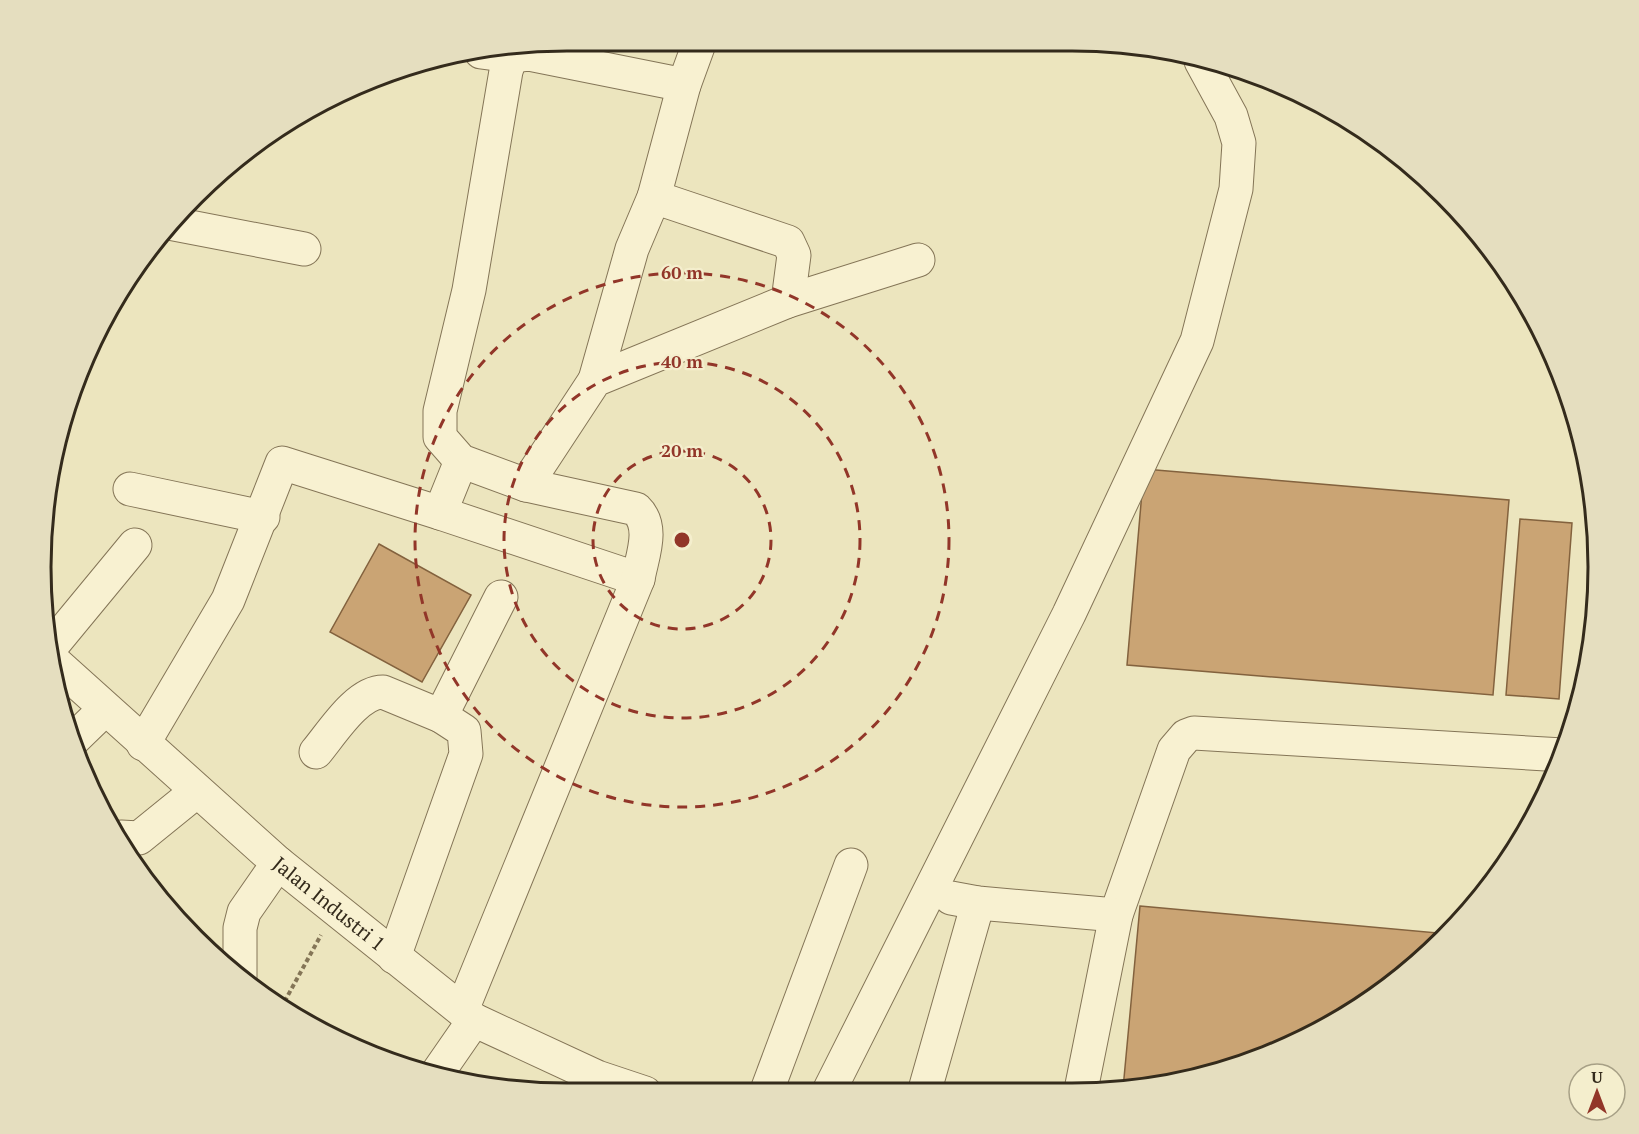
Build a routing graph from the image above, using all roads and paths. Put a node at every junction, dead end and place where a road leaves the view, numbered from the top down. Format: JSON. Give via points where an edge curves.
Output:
{"nodes":[{"id":1,"x":696,"y":51,"type":"edge"},
{"id":2,"x":521,"y":53,"type":"edge"},
{"id":3,"x":497,"y":56,"type":"edge"},
{"id":4,"x":1205,"y":69,"type":"edge"},
{"id":5,"x":684,"y":85,"type":"junction"},
{"id":6,"x":654,"y":197,"type":"junction"},
{"id":7,"x":181,"y":225,"type":"edge"},
{"id":8,"x":304,"y":249,"type":"dead end"},
{"id":9,"x":918,"y":260,"type":"dead end"},
{"id":10,"x":788,"y":301,"type":"junction"},
{"id":11,"x":596,"y":380,"type":"junction"},
{"id":12,"x":461,"y":461,"type":"junction"},
{"id":13,"x":526,"y":485,"type":"junction"},
{"id":14,"x":130,"y":489,"type":"dead end"},
{"id":15,"x":440,"y":513,"type":"junction"},
{"id":16,"x":263,"y":517,"type":"junction"},
{"id":17,"x":135,"y":545,"type":"dead end"},
{"id":18,"x":638,"y":579,"type":"junction"},
{"id":19,"x":501,"y":597,"type":"dead end"},
{"id":20,"x":56,"y":641,"type":"edge"},
{"id":21,"x":61,"y":668,"type":"edge"},
{"id":22,"x":105,"y":709,"type":"junction"},
{"id":23,"x":441,"y":716,"type":"junction"},
{"id":24,"x":79,"y":735,"type":"edge"},
{"id":25,"x":143,"y":744,"type":"junction"},
{"id":26,"x":316,"y":752,"type":"dead end"},
{"id":27,"x":1553,"y":754,"type":"edge"},
{"id":28,"x":203,"y":796,"type":"junction"},
{"id":29,"x":128,"y":837,"type":"edge"},
{"id":30,"x":141,"y":858,"type":"edge"},
{"id":31,"x":278,"y":863,"type":"junction"},
{"id":32,"x":851,"y":865,"type":"dead end"},
{"id":33,"x":335,"y":911,"type":"junction"},
{"id":34,"x":1116,"y":915,"type":"junction"},
{"id":35,"x":394,"y":957,"type":"junction"},
{"id":36,"x":240,"y":966,"type":"edge"},
{"id":37,"x":286,"y":1000,"type":"edge"},
{"id":38,"x":468,"y":1015,"type":"junction"},
{"id":39,"x":440,"y":1067,"type":"edge"},
{"id":40,"x":611,"y":1083,"type":"edge"},
{"id":41,"x":770,"y":1083,"type":"edge"},
{"id":42,"x":834,"y":1083,"type":"edge"},
{"id":43,"x":926,"y":1083,"type":"edge"},
{"id":44,"x":1082,"y":1083,"type":"edge"}],
"edges":[{"from":1,"to":5,"type":"street"},
{"from":2,"to":5,"type":"street"},
{"from":3,"to":12,"type":"street","via":[[506,71],[469,290],[440,411],[440,437]]},
{"from":4,"to":42,"type":"street","via":[[1231,116],[1239,143],[1236,189],[1197,341],[1069,614]]},
{"from":5,"to":6,"type":"street"},
{"from":6,"to":10,"type":"street","via":[[788,242],[794,255]]},
{"from":6,"to":11,"type":"street","via":[[632,249]]},
{"from":7,"to":8,"type":"street"},
{"from":9,"to":10,"type":"street"},
{"from":10,"to":11,"type":"street"},
{"from":11,"to":13,"type":"street"},
{"from":12,"to":13,"type":"street"},
{"from":12,"to":15,"type":"street"},
{"from":13,"to":18,"type":"street","via":[[636,509],[647,527]]},
{"from":14,"to":16,"type":"street"},
{"from":15,"to":16,"type":"street","via":[[282,463]]},
{"from":15,"to":18,"type":"street"},
{"from":16,"to":25,"type":"street","via":[[228,600]]},
{"from":17,"to":20,"type":"street"},
{"from":18,"to":38,"type":"street"},
{"from":19,"to":23,"type":"street"},
{"from":21,"to":22,"type":"street","name":"Jalan Industri 1"},
{"from":22,"to":24,"type":"street"},
{"from":22,"to":25,"type":"street","name":"Jalan Industri 1"},
{"from":23,"to":26,"type":"street","via":[[376,692],[360,700]]},
{"from":23,"to":35,"type":"street","via":[[464,731],[466,754]]},
{"from":25,"to":28,"type":"street","name":"Jalan Industri 1"},
{"from":27,"to":34,"type":"street","via":[[1194,733],[1174,750]]},
{"from":28,"to":29,"type":"street","via":[[139,838]]},
{"from":28,"to":30,"type":"street"},
{"from":28,"to":31,"type":"street","name":"Jalan Industri 1"},
{"from":31,"to":33,"type":"street","name":"Jalan Industri 1"},
{"from":31,"to":36,"type":"street","via":[[244,912]]},
{"from":32,"to":41,"type":"street"},
{"from":33,"to":35,"type":"street","name":"Jalan Industri 1"},
{"from":33,"to":37,"type":"path"},
{"from":34,"to":43,"type":"street","via":[[964,901]]},
{"from":34,"to":44,"type":"street"},
{"from":35,"to":38,"type":"street","name":"Jalan Industri 1"},
{"from":38,"to":39,"type":"street"},
{"from":38,"to":40,"type":"street","name":"Jalan Industri 1"}]}
